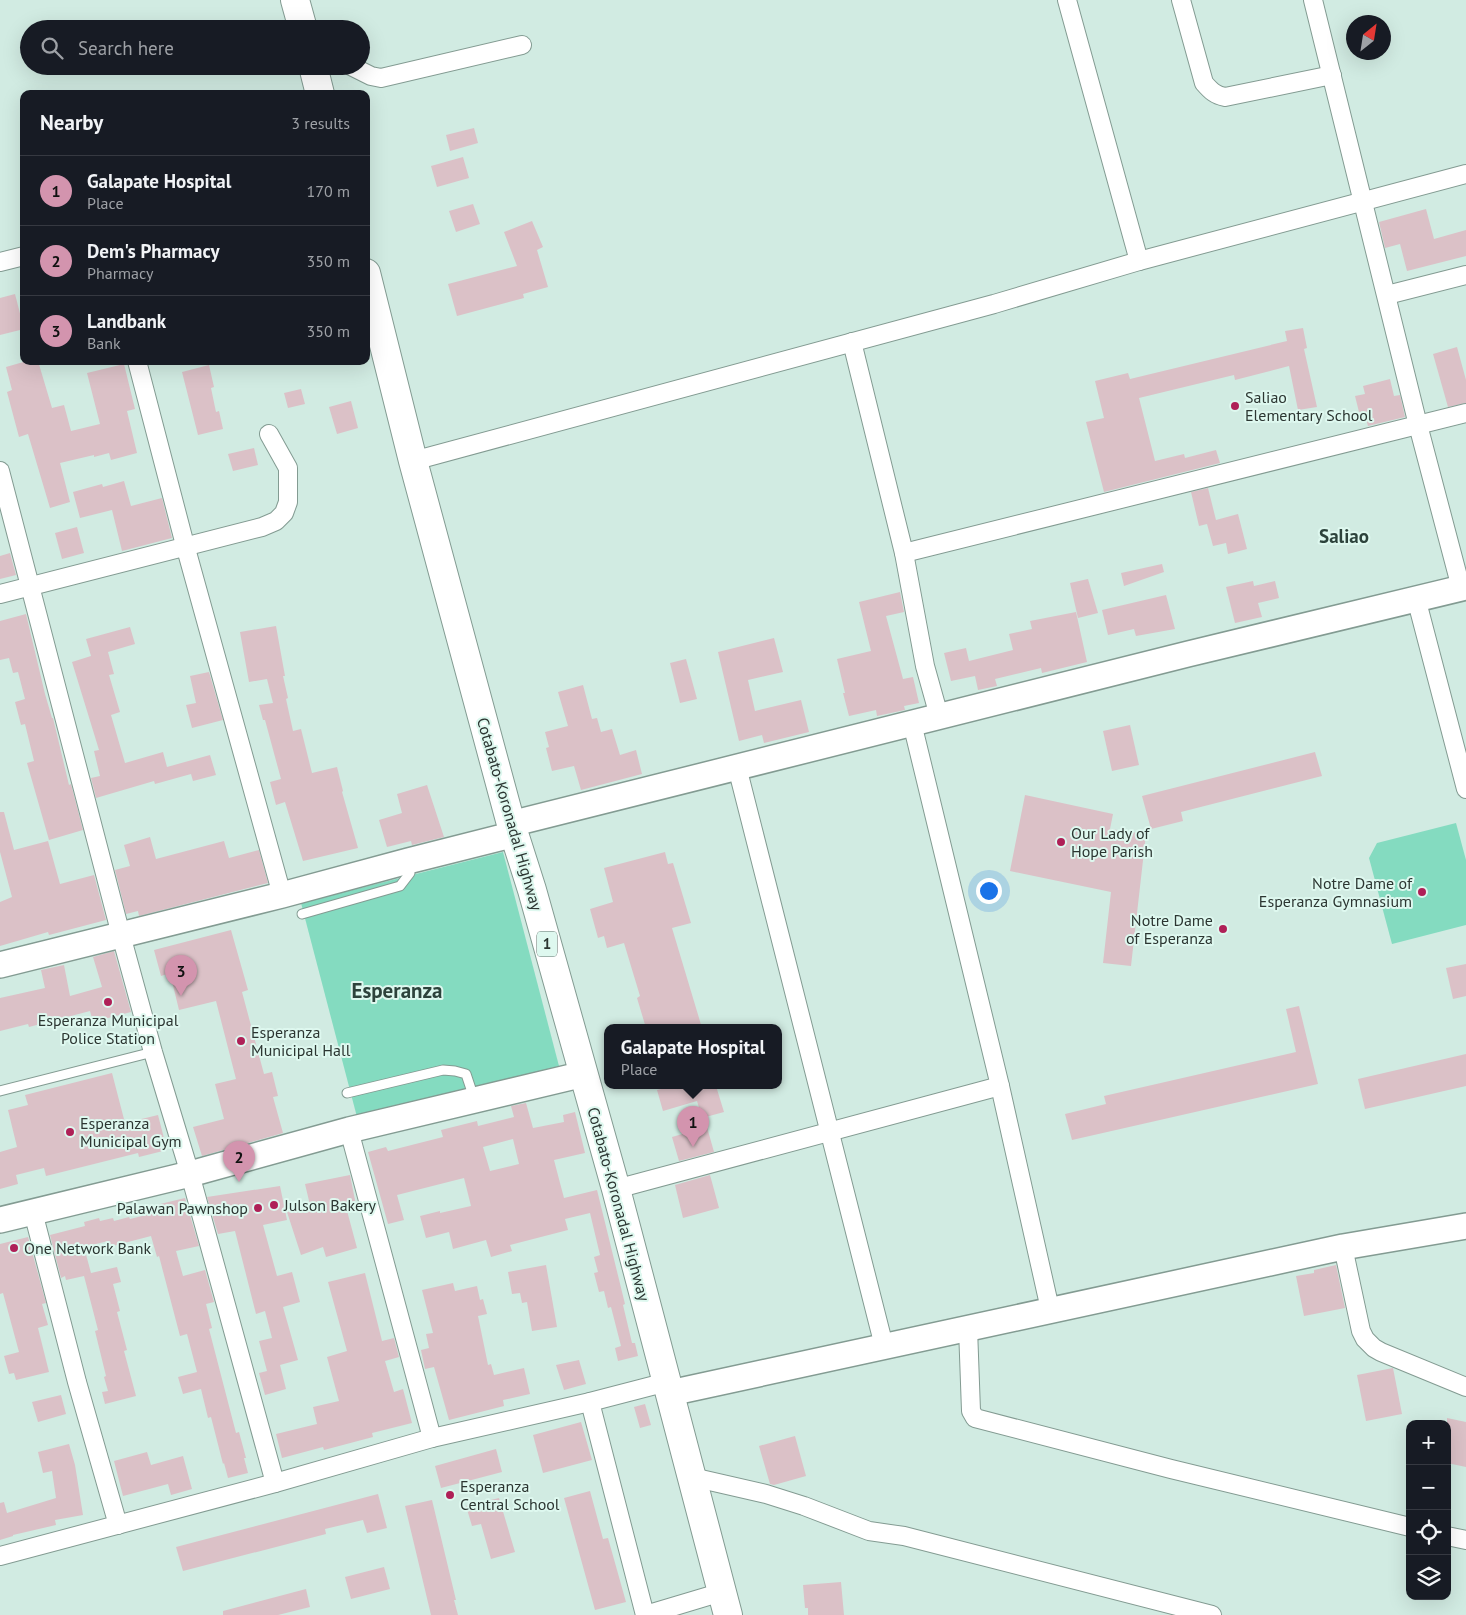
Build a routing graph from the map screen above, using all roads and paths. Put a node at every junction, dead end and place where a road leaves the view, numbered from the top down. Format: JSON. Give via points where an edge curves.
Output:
{"nodes":[{"id":1,"x":295,"y":0,"type":"edge"},
{"id":2,"x":1067,"y":0,"type":"edge"},
{"id":3,"x":1182,"y":0,"type":"edge"},
{"id":4,"x":1313,"y":0,"type":"edge"},
{"id":5,"x":300,"y":20,"type":"edge"},
{"id":6,"x":522,"y":45,"type":"dead end"},
{"id":7,"x":315,"y":75,"type":"edge"},
{"id":8,"x":370,"y":75,"type":"edge"},
{"id":9,"x":1332,"y":75,"type":"junction"},
{"id":10,"x":319,"y":90,"type":"edge"},
{"id":11,"x":1466,"y":174,"type":"edge"},
{"id":12,"x":1363,"y":201,"type":"junction"},
{"id":13,"x":20,"y":257,"type":"edge"},
{"id":14,"x":1139,"y":261,"type":"junction"},
{"id":15,"x":0,"y":262,"type":"edge"},
{"id":16,"x":1466,"y":275,"type":"edge"},
{"id":17,"x":370,"y":289,"type":"edge"},
{"id":18,"x":1387,"y":295,"type":"junction"},
{"id":19,"x":852,"y":342,"type":"junction"},
{"id":20,"x":138,"y":365,"type":"edge"},
{"id":21,"x":1466,"y":413,"type":"edge"},
{"id":22,"x":1418,"y":426,"type":"junction"},
{"id":23,"x":268,"y":434,"type":"dead end"},
{"id":24,"x":414,"y":461,"type":"junction"},
{"id":25,"x":0,"y":471,"type":"edge"},
{"id":26,"x":185,"y":546,"type":"junction"},
{"id":27,"x":904,"y":553,"type":"junction"},
{"id":28,"x":29,"y":586,"type":"junction"},
{"id":29,"x":1464,"y":588,"type":"edge"},
{"id":30,"x":0,"y":594,"type":"edge"},
{"id":31,"x":1416,"y":598,"type":"junction"},
{"id":32,"x":939,"y":716,"type":"junction"},
{"id":33,"x":912,"y":723,"type":"junction"},
{"id":34,"x":1462,"y":762,"type":"edge"},
{"id":35,"x":736,"y":767,"type":"junction"},
{"id":36,"x":1466,"y":789,"type":"edge"},
{"id":37,"x":513,"y":829,"type":"junction"},
{"id":38,"x":408,"y":861,"type":"junction"},
{"id":39,"x":282,"y":895,"type":"junction"},
{"id":40,"x":302,"y":914,"type":"dead end"},
{"id":41,"x":121,"y":935,"type":"junction"},
{"id":42,"x":0,"y":965,"type":"edge"},
{"id":43,"x":154,"y":1052,"type":"junction"},
{"id":44,"x":584,"y":1074,"type":"junction"},
{"id":45,"x":1000,"y":1086,"type":"junction"},
{"id":46,"x":0,"y":1091,"type":"edge"},
{"id":47,"x":347,"y":1093,"type":"dead end"},
{"id":48,"x":474,"y":1100,"type":"junction"},
{"id":49,"x":349,"y":1130,"type":"junction"},
{"id":50,"x":828,"y":1131,"type":"junction"},
{"id":51,"x":190,"y":1174,"type":"junction"},
{"id":52,"x":616,"y":1189,"type":"junction"},
{"id":53,"x":33,"y":1212,"type":"junction"},
{"id":54,"x":0,"y":1220,"type":"edge"},
{"id":55,"x":1466,"y":1226,"type":"edge"},
{"id":56,"x":1344,"y":1247,"type":"junction"},
{"id":57,"x":1050,"y":1309,"type":"junction"},
{"id":58,"x":968,"y":1328,"type":"junction"},
{"id":59,"x":884,"y":1346,"type":"junction"},
{"id":60,"x":1466,"y":1387,"type":"edge"},
{"id":61,"x":668,"y":1388,"type":"junction"},
{"id":62,"x":590,"y":1402,"type":"junction"},
{"id":63,"x":432,"y":1438,"type":"junction"},
{"id":64,"x":692,"y":1477,"type":"junction"},
{"id":65,"x":275,"y":1483,"type":"junction"},
{"id":66,"x":118,"y":1525,"type":"junction"},
{"id":67,"x":1406,"y":1525,"type":"edge"},
{"id":68,"x":1451,"y":1537,"type":"edge"},
{"id":69,"x":1466,"y":1540,"type":"edge"},
{"id":70,"x":0,"y":1556,"type":"edge"},
{"id":71,"x":725,"y":1604,"type":"edge"},
{"id":72,"x":645,"y":1615,"type":"edge"},
{"id":73,"x":1212,"y":1615,"type":"edge"}],
"edges":[{"from":1,"to":5,"type":"highway"},
{"from":2,"to":14,"type":"street"},
{"from":3,"to":9,"type":"street","via":[[1204,82],[1217,95],[1225,97]]},
{"from":4,"to":9,"type":"street"},
{"from":6,"to":8,"type":"street","via":[[381,78]]},
{"from":7,"to":10,"type":"highway"},
{"from":9,"to":12,"type":"street"},
{"from":11,"to":12,"type":"street"},
{"from":12,"to":14,"type":"street"},
{"from":12,"to":18,"type":"street"},
{"from":13,"to":15,"type":"street"},
{"from":14,"to":19,"type":"street"},
{"from":16,"to":18,"type":"street"},
{"from":17,"to":24,"type":"highway","name":"Cotabato-Koronadal Highway","number":"1"},
{"from":18,"to":22,"type":"street"},
{"from":19,"to":24,"type":"street"},
{"from":19,"to":27,"type":"street"},
{"from":20,"to":26,"type":"street"},
{"from":21,"to":22,"type":"street"},
{"from":22,"to":27,"type":"street"},
{"from":22,"to":29,"type":"street"},
{"from":23,"to":26,"type":"street","via":[[288,468],[288,502],[284,513],[262,527]]},
{"from":24,"to":37,"type":"highway","name":"Cotabato-Koronadal Highway","number":"1"},
{"from":25,"to":28,"type":"street"},
{"from":26,"to":28,"type":"street"},
{"from":26,"to":39,"type":"street"},
{"from":27,"to":32,"type":"street","via":[[925,666]]},
{"from":28,"to":30,"type":"street"},
{"from":28,"to":41,"type":"street"},
{"from":29,"to":31,"type":"street"},
{"from":31,"to":32,"type":"street"},
{"from":31,"to":34,"type":"street"},
{"from":32,"to":33,"type":"street"},
{"from":33,"to":35,"type":"street"},
{"from":33,"to":45,"type":"street"},
{"from":34,"to":36,"type":"street"},
{"from":35,"to":37,"type":"street"},
{"from":35,"to":50,"type":"street"},
{"from":37,"to":38,"type":"street"},
{"from":37,"to":44,"type":"highway","name":"Cotabato-Koronadal Highway","number":"1"},
{"from":38,"to":39,"type":"street"},
{"from":38,"to":40,"type":"lane","via":[[410,873],[400,886]]},
{"from":39,"to":41,"type":"street"},
{"from":41,"to":42,"type":"street"},
{"from":41,"to":43,"type":"street"},
{"from":43,"to":46,"type":"lane"},
{"from":43,"to":51,"type":"street"},
{"from":44,"to":48,"type":"street"},
{"from":44,"to":52,"type":"highway","name":"Cotabato-Koronadal Highway","number":"1"},
{"from":45,"to":50,"type":"street"},
{"from":45,"to":57,"type":"street"},
{"from":47,"to":48,"type":"lane","via":[[443,1070],[456,1070],[466,1074]]},
{"from":48,"to":49,"type":"street"},
{"from":49,"to":51,"type":"street"},
{"from":49,"to":63,"type":"street"},
{"from":50,"to":52,"type":"street"},
{"from":50,"to":59,"type":"street"},
{"from":51,"to":53,"type":"street"},
{"from":51,"to":65,"type":"street"},
{"from":52,"to":61,"type":"highway","name":"Cotabato-Koronadal Highway","number":"1"},
{"from":53,"to":54,"type":"street"},
{"from":53,"to":66,"type":"street"},
{"from":55,"to":56,"type":"street"},
{"from":56,"to":57,"type":"street"},
{"from":56,"to":60,"type":"street","via":[[1361,1331],[1366,1340],[1394,1358]]},
{"from":57,"to":58,"type":"street"},
{"from":58,"to":59,"type":"street"},
{"from":58,"to":67,"type":"street","via":[[971,1411],[975,1418]]},
{"from":59,"to":61,"type":"street"},
{"from":61,"to":62,"type":"street"},
{"from":61,"to":64,"type":"highway","name":"Cotabato-Koronadal Highway","number":"1"},
{"from":62,"to":63,"type":"street"},
{"from":62,"to":72,"type":"street"},
{"from":63,"to":65,"type":"street"},
{"from":64,"to":71,"type":"highway","name":"Cotabato-Koronadal Highway","number":"1"},
{"from":64,"to":73,"type":"street","via":[[766,1494],[869,1531],[904,1536]]},
{"from":65,"to":66,"type":"street"},
{"from":66,"to":70,"type":"street"},
{"from":68,"to":69,"type":"street"},
{"from":71,"to":72,"type":"street"}]}
